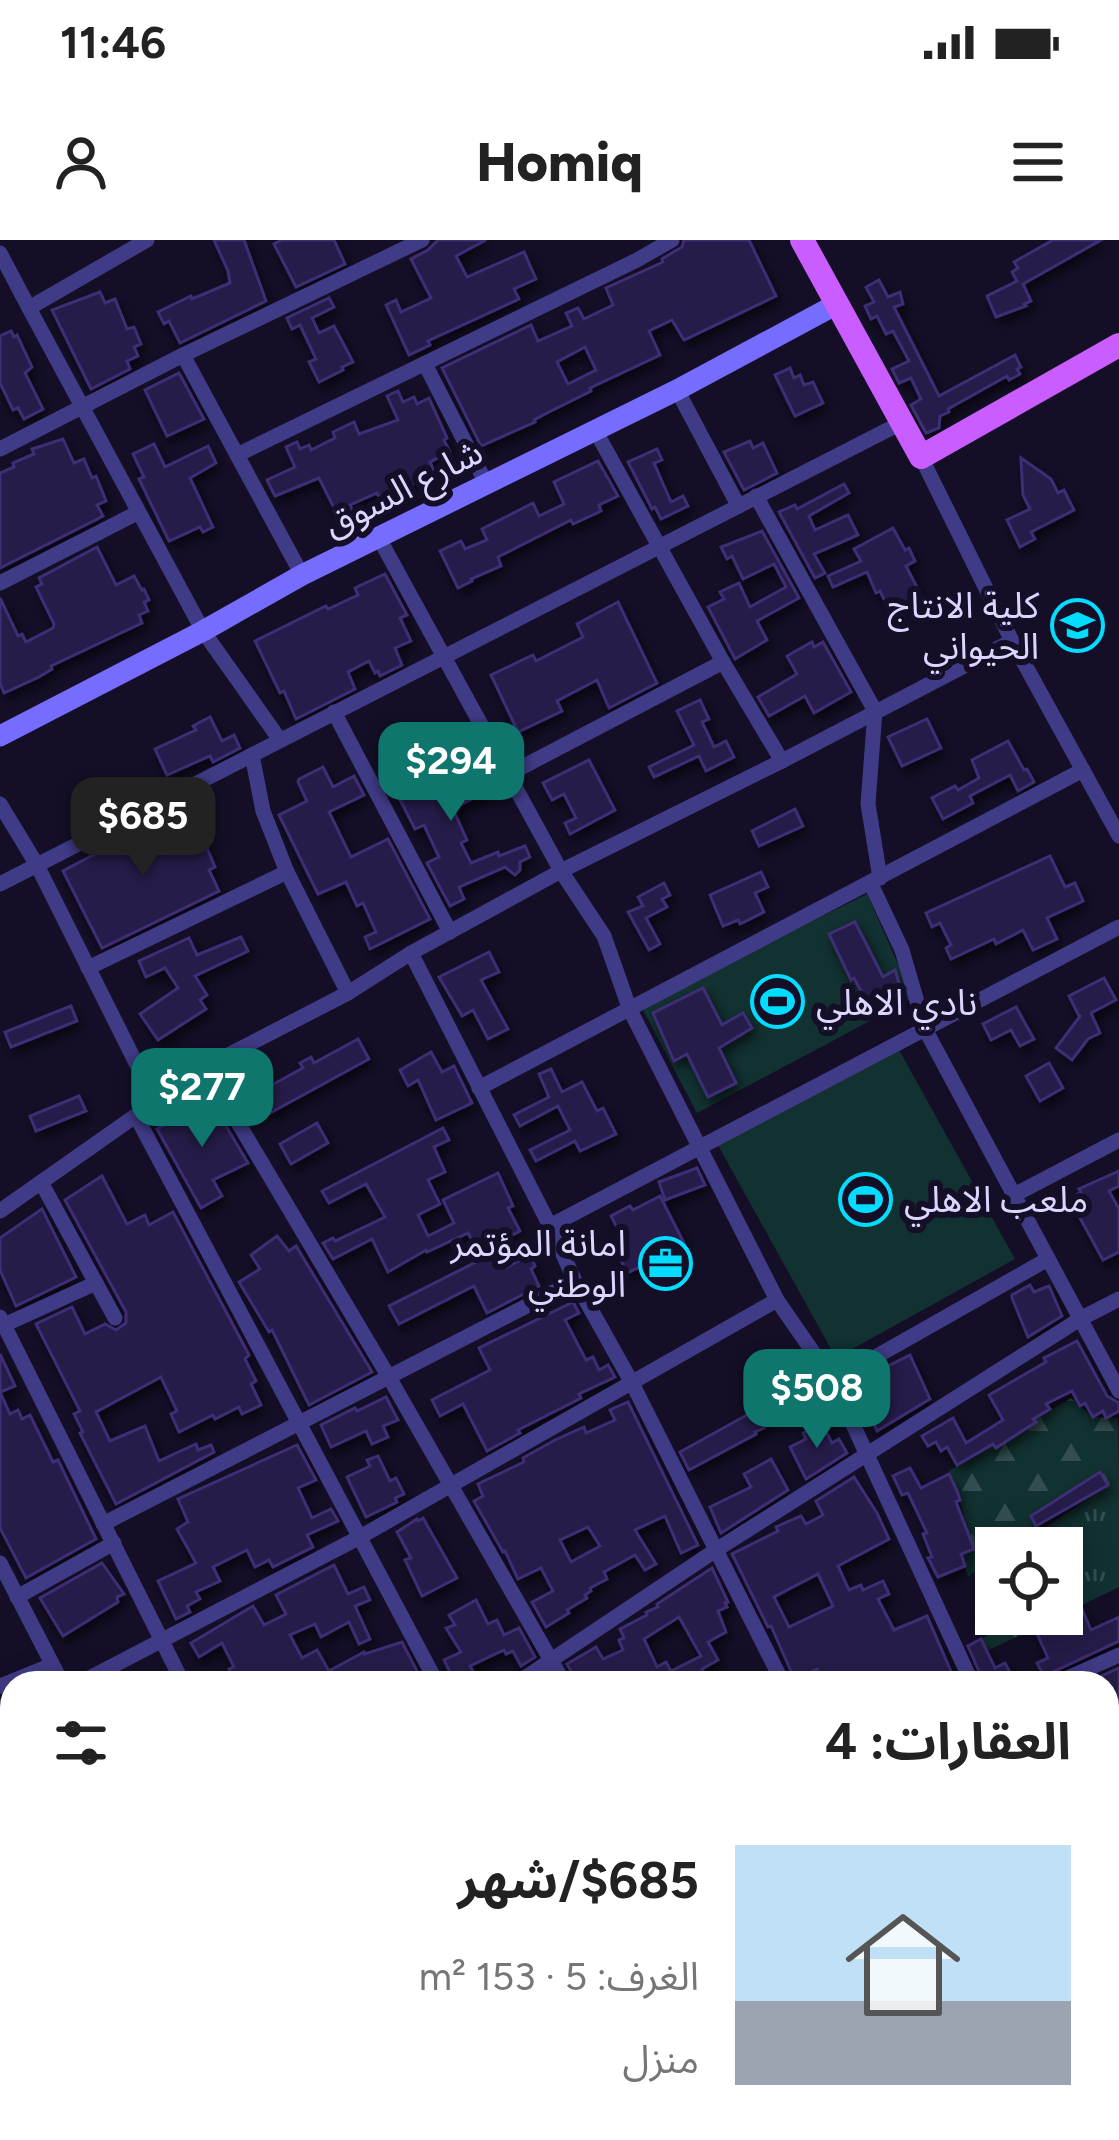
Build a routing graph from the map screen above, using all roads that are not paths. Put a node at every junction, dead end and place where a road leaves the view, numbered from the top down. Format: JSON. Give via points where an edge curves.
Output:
{"nodes":[{"id":1,"x":147,"y":240,"type":"edge"},
{"id":2,"x":422,"y":240,"type":"edge"},
{"id":3,"x":627,"y":240,"type":"edge"},
{"id":4,"x":672,"y":240,"type":"edge"},
{"id":5,"x":802,"y":240,"type":"edge"},
{"id":6,"x":389,"y":247,"type":"edge"},
{"id":7,"x":0,"y":253,"type":"edge"},
{"id":8,"x":637,"y":260,"type":"junction"},
{"id":9,"x":837,"y":304,"type":"junction"},
{"id":10,"x":29,"y":308,"type":"junction"},
{"id":11,"x":1119,"y":345,"type":"edge"},
{"id":12,"x":183,"y":355,"type":"junction"},
{"id":13,"x":425,"y":364,"type":"junction"},
{"id":14,"x":677,"y":390,"type":"junction"},
{"id":15,"x":81,"y":407,"type":"junction"},
{"id":16,"x":901,"y":423,"type":"junction"},
{"id":17,"x":595,"y":430,"type":"junction"},
{"id":18,"x":0,"y":449,"type":"edge"},
{"id":19,"x":237,"y":455,"type":"junction"},
{"id":20,"x":921,"y":457,"type":"junction"},
{"id":21,"x":486,"y":483,"type":"junction"},
{"id":22,"x":756,"y":496,"type":"junction"},
{"id":23,"x":738,"y":505,"type":"junction"},
{"id":24,"x":137,"y":513,"type":"junction"},
{"id":25,"x":379,"y":538,"type":"junction"},
{"id":26,"x":659,"y":546,"type":"junction"},
{"id":27,"x":302,"y":575,"type":"junction"},
{"id":28,"x":0,"y":583,"type":"edge"},
{"id":29,"x":203,"y":631,"type":"junction"},
{"id":30,"x":1012,"y":641,"type":"junction"},
{"id":31,"x":442,"y":657,"type":"junction"},
{"id":32,"x":723,"y":662,"type":"junction"},
{"id":33,"x":875,"y":711,"type":"junction"},
{"id":34,"x":334,"y":712,"type":"junction"},
{"id":35,"x":0,"y":736,"type":"edge"},
{"id":36,"x":280,"y":740,"type":"junction"},
{"id":37,"x":252,"y":755,"type":"junction"},
{"id":38,"x":782,"y":761,"type":"junction"},
{"id":39,"x":1083,"y":770,"type":"junction"},
{"id":40,"x":508,"y":775,"type":"junction"},
{"id":41,"x":0,"y":804,"type":"edge"},
{"id":42,"x":1119,"y":836,"type":"edge"},
{"id":43,"x":38,"y":865,"type":"junction"},
{"id":44,"x":561,"y":871,"type":"junction"},
{"id":45,"x":287,"y":872,"type":"junction"},
{"id":46,"x":875,"y":880,"type":"junction"},
{"id":47,"x":0,"y":884,"type":"edge"},
{"id":48,"x":1119,"y":927,"type":"edge"},
{"id":49,"x":450,"y":932,"type":"junction"},
{"id":50,"x":411,"y":953,"type":"junction"},
{"id":51,"x":88,"y":968,"type":"junction"},
{"id":52,"x":348,"y":993,"type":"junction"},
{"id":53,"x":630,"y":1010,"type":"junction"},
{"id":54,"x":926,"y":1029,"type":"junction"},
{"id":55,"x":206,"y":1067,"type":"junction"},
{"id":56,"x":479,"y":1088,"type":"junction"},
{"id":57,"x":155,"y":1101,"type":"junction"},
{"id":58,"x":136,"y":1116,"type":"junction"},
{"id":59,"x":1119,"y":1140,"type":"edge"},
{"id":60,"x":700,"y":1148,"type":"junction"},
{"id":61,"x":41,"y":1182,"type":"junction"},
{"id":62,"x":1014,"y":1196,"type":"junction"},
{"id":63,"x":0,"y":1211,"type":"edge"},
{"id":64,"x":550,"y":1226,"type":"junction"},
{"id":65,"x":1048,"y":1259,"type":"junction"},
{"id":66,"x":575,"y":1281,"type":"junction"},
{"id":67,"x":97,"y":1283,"type":"junction"},
{"id":68,"x":1119,"y":1298,"type":"edge"},
{"id":69,"x":777,"y":1300,"type":"junction"},
{"id":70,"x":116,"y":1318,"type":"dead end"},
{"id":71,"x":1080,"y":1319,"type":"junction"},
{"id":72,"x":2,"y":1321,"type":"edge"},
{"id":73,"x":390,"y":1379,"type":"junction"},
{"id":74,"x":832,"y":1381,"type":"junction"},
{"id":75,"x":632,"y":1383,"type":"junction"},
{"id":76,"x":1119,"y":1391,"type":"edge"},
{"id":77,"x":300,"y":1423,"type":"junction"},
{"id":78,"x":868,"y":1454,"type":"junction"},
{"id":79,"x":450,"y":1484,"type":"junction"},
{"id":80,"x":104,"y":1523,"type":"junction"},
{"id":81,"x":360,"y":1537,"type":"junction"},
{"id":82,"x":114,"y":1543,"type":"junction"},
{"id":83,"x":716,"y":1550,"type":"junction"},
{"id":84,"x":0,"y":1563,"type":"edge"},
{"id":85,"x":17,"y":1597,"type":"junction"},
{"id":86,"x":161,"y":1640,"type":"junction"},
{"id":87,"x":1119,"y":1655,"type":"edge"},
{"id":88,"x":551,"y":1661,"type":"junction"},
{"id":89,"x":52,"y":1665,"type":"junction"},
{"id":90,"x":37,"y":1671,"type":"edge"},
{"id":91,"x":55,"y":1671,"type":"edge"},
{"id":92,"x":103,"y":1671,"type":"edge"},
{"id":93,"x":177,"y":1671,"type":"edge"},
{"id":94,"x":431,"y":1671,"type":"edge"},
{"id":95,"x":536,"y":1671,"type":"edge"},
{"id":96,"x":557,"y":1671,"type":"edge"},
{"id":97,"x":777,"y":1671,"type":"edge"},
{"id":98,"x":967,"y":1671,"type":"edge"},
{"id":99,"x":1083,"y":1671,"type":"edge"}],
"edges":[{"from":1,"to":10,"type":"street"},
{"from":2,"to":6,"type":"street"},
{"from":3,"to":8,"type":"street"},
{"from":4,"to":8,"type":"street"},
{"from":5,"to":9,"type":"main road"},
{"from":6,"to":12,"type":"street"},
{"from":7,"to":10,"type":"street"},
{"from":8,"to":13,"type":"street"},
{"from":9,"to":14,"type":"street","name":"شارع السوق"},
{"from":9,"to":16,"type":"main road"},
{"from":10,"to":15,"type":"street"},
{"from":11,"to":20,"type":"main road"},
{"from":12,"to":15,"type":"street"},
{"from":12,"to":19,"type":"street"},
{"from":13,"to":19,"type":"street"},
{"from":13,"to":21,"type":"street"},
{"from":14,"to":17,"type":"street","name":"شارع السوق"},
{"from":14,"to":23,"type":"street"},
{"from":15,"to":18,"type":"street"},
{"from":15,"to":24,"type":"street"},
{"from":16,"to":20,"type":"main road"},
{"from":16,"to":22,"type":"street"},
{"from":17,"to":21,"type":"street","name":"شارع السوق"},
{"from":17,"to":26,"type":"street"},
{"from":19,"to":27,"type":"street"},
{"from":20,"to":30,"type":"street"},
{"from":21,"to":25,"type":"street","name":"شارع السوق"},
{"from":22,"to":23,"type":"street"},
{"from":22,"to":33,"type":"street"},
{"from":23,"to":26,"type":"street"},
{"from":24,"to":28,"type":"street"},
{"from":24,"to":29,"type":"street"},
{"from":25,"to":27,"type":"street","name":"شارع السوق"},
{"from":25,"to":31,"type":"street"},
{"from":26,"to":31,"type":"street"},
{"from":26,"to":32,"type":"street"},
{"from":27,"to":29,"type":"street","name":"شارع السوق"},
{"from":29,"to":35,"type":"street","name":"شارع السوق"},
{"from":29,"to":36,"type":"street"},
{"from":30,"to":33,"type":"street"},
{"from":30,"to":39,"type":"street"},
{"from":31,"to":34,"type":"street"},
{"from":31,"to":40,"type":"street"},
{"from":32,"to":38,"type":"street"},
{"from":32,"to":40,"type":"street"},
{"from":33,"to":38,"type":"street"},
{"from":33,"to":46,"type":"street","via":[[868,804]]},
{"from":34,"to":36,"type":"street"},
{"from":34,"to":49,"type":"street"},
{"from":36,"to":37,"type":"street"},
{"from":37,"to":43,"type":"street"},
{"from":37,"to":45,"type":"street"},
{"from":38,"to":44,"type":"street"},
{"from":39,"to":42,"type":"street"},
{"from":39,"to":46,"type":"street"},
{"from":40,"to":44,"type":"street"},
{"from":41,"to":43,"type":"street"},
{"from":43,"to":47,"type":"street"},
{"from":43,"to":51,"type":"street"},
{"from":44,"to":49,"type":"street"},
{"from":44,"to":53,"type":"street","via":[[604,936]]},
{"from":45,"to":51,"type":"street"},
{"from":45,"to":52,"type":"street"},
{"from":46,"to":53,"type":"street"},
{"from":46,"to":54,"type":"street"},
{"from":48,"to":54,"type":"street"},
{"from":49,"to":50,"type":"street"},
{"from":50,"to":52,"type":"street"},
{"from":50,"to":56,"type":"street"},
{"from":51,"to":57,"type":"street"},
{"from":52,"to":55,"type":"street"},
{"from":53,"to":56,"type":"street"},
{"from":53,"to":60,"type":"street"},
{"from":54,"to":60,"type":"street"},
{"from":54,"to":62,"type":"street"},
{"from":55,"to":57,"type":"street"},
{"from":55,"to":73,"type":"street"},
{"from":56,"to":64,"type":"street"},
{"from":57,"to":58,"type":"street"},
{"from":58,"to":61,"type":"street"},
{"from":58,"to":77,"type":"street"},
{"from":59,"to":62,"type":"street"},
{"from":60,"to":64,"type":"street"},
{"from":60,"to":69,"type":"street"},
{"from":61,"to":63,"type":"street"},
{"from":61,"to":67,"type":"street"},
{"from":62,"to":65,"type":"street"},
{"from":64,"to":66,"type":"street"},
{"from":65,"to":71,"type":"street"},
{"from":65,"to":74,"type":"street"},
{"from":66,"to":73,"type":"street"},
{"from":66,"to":75,"type":"street"},
{"from":67,"to":70,"type":"street"},
{"from":67,"to":72,"type":"street"},
{"from":68,"to":71,"type":"street"},
{"from":69,"to":74,"type":"street"},
{"from":69,"to":75,"type":"street"},
{"from":71,"to":76,"type":"street"},
{"from":71,"to":78,"type":"street"},
{"from":72,"to":80,"type":"street"},
{"from":73,"to":77,"type":"street"},
{"from":73,"to":79,"type":"street"},
{"from":74,"to":78,"type":"street"},
{"from":75,"to":79,"type":"street"},
{"from":75,"to":83,"type":"street"},
{"from":77,"to":80,"type":"street"},
{"from":77,"to":81,"type":"street"},
{"from":78,"to":83,"type":"street"},
{"from":78,"to":98,"type":"street"},
{"from":79,"to":81,"type":"street"},
{"from":79,"to":88,"type":"street"},
{"from":80,"to":82,"type":"street"},
{"from":81,"to":86,"type":"street"},
{"from":81,"to":94,"type":"street"},
{"from":82,"to":85,"type":"street"},
{"from":82,"to":86,"type":"street"},
{"from":83,"to":88,"type":"street"},
{"from":83,"to":97,"type":"street"},
{"from":84,"to":85,"type":"street"},
{"from":85,"to":89,"type":"street"},
{"from":86,"to":92,"type":"street"},
{"from":86,"to":93,"type":"street"},
{"from":87,"to":99,"type":"street"},
{"from":88,"to":95,"type":"street"},
{"from":88,"to":96,"type":"street"},
{"from":89,"to":90,"type":"street"},
{"from":89,"to":91,"type":"street"}]}
